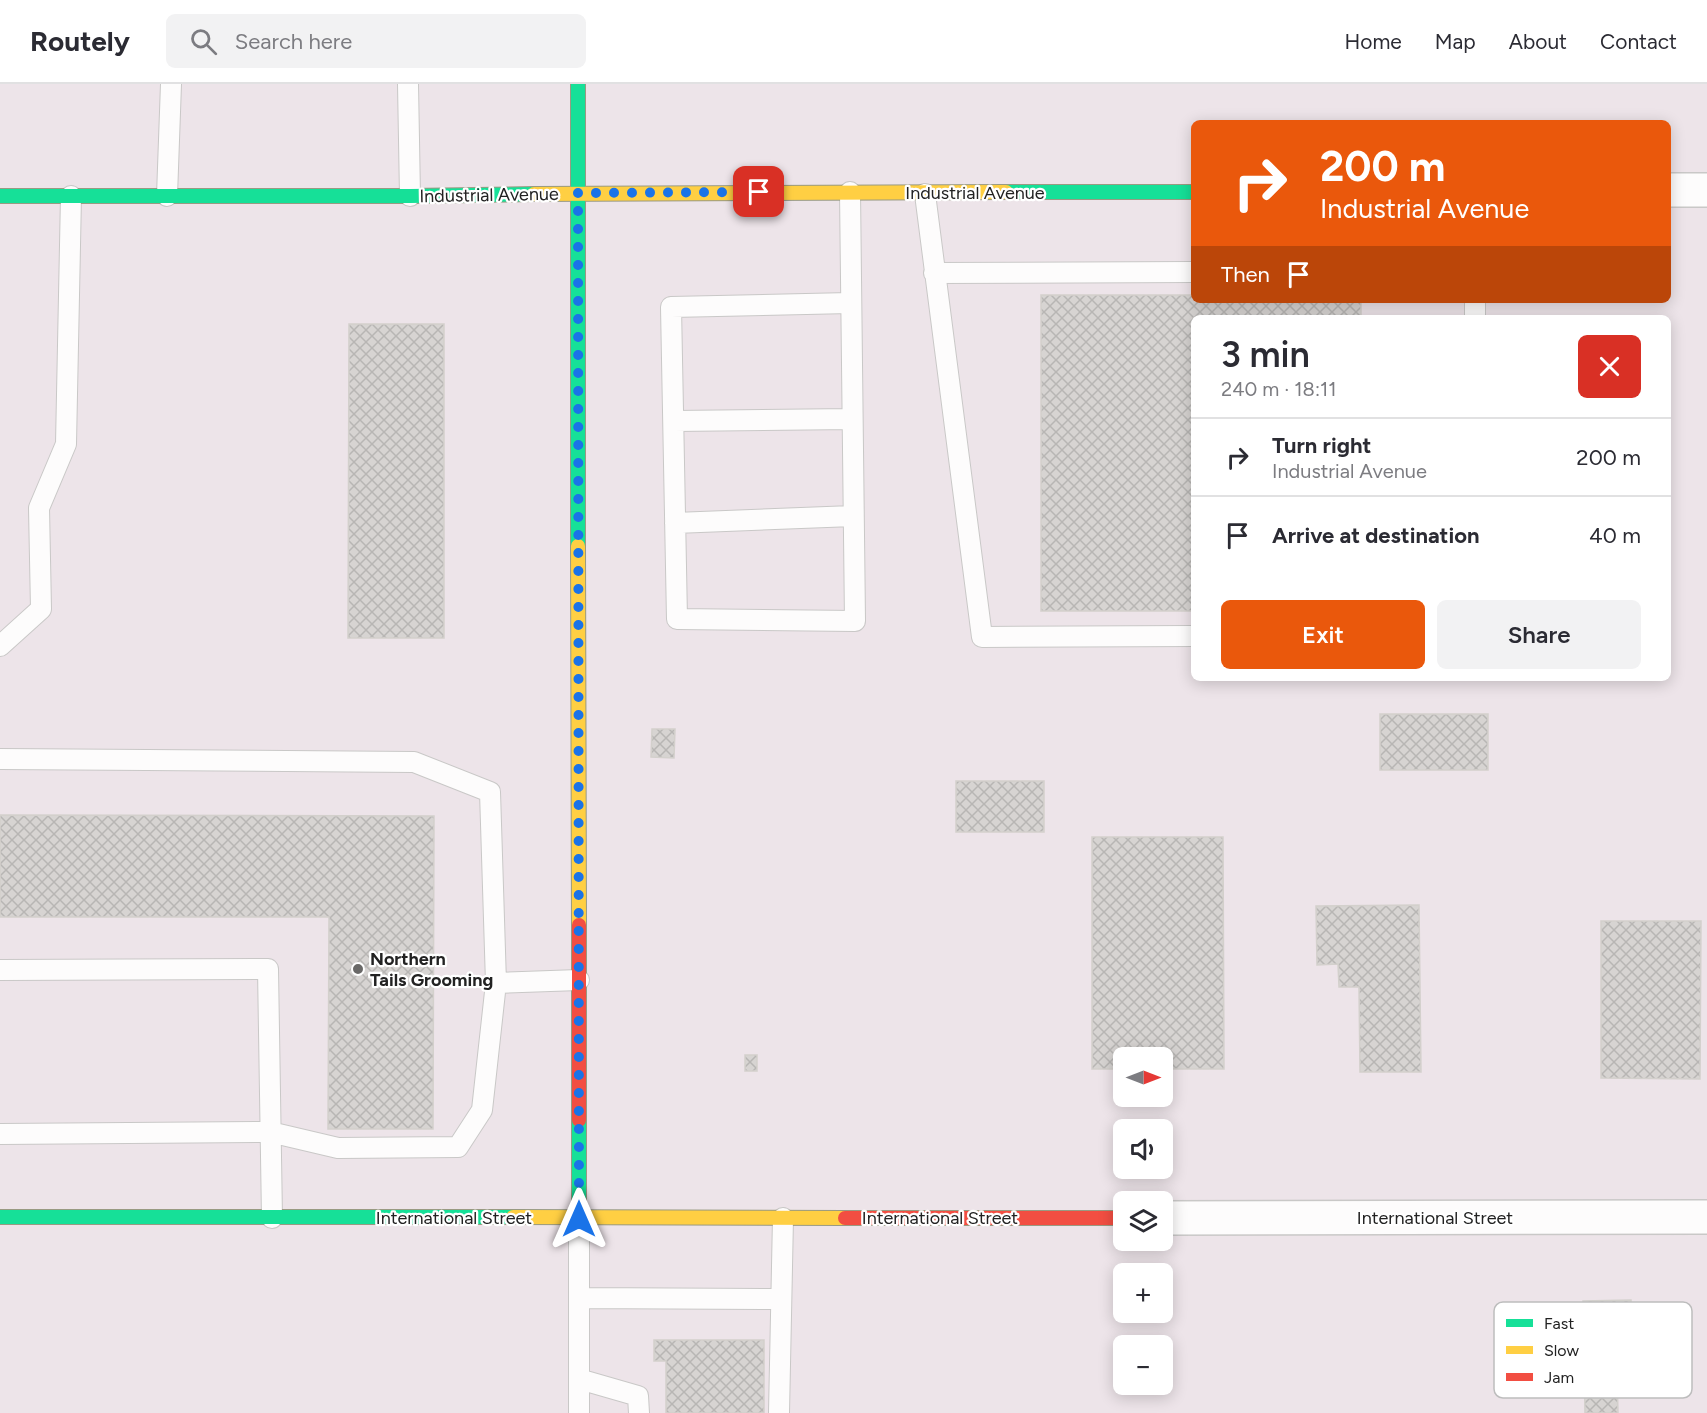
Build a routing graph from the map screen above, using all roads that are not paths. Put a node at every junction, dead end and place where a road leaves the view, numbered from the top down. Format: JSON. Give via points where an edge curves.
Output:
{"nodes":[{"id":1,"x":171,"y":84,"type":"edge"},
{"id":2,"x":408,"y":84,"type":"edge"},
{"id":3,"x":578,"y":84,"type":"edge"},
{"id":4,"x":1671,"y":190,"type":"edge"},
{"id":5,"x":1707,"y":190,"type":"edge"},
{"id":6,"x":850,"y":192,"type":"junction"},
{"id":7,"x":1191,"y":192,"type":"edge"},
{"id":8,"x":578,"y":193,"type":"junction"},
{"id":9,"x":925,"y":194,"type":"junction"},
{"id":10,"x":0,"y":196,"type":"edge"},
{"id":11,"x":71,"y":196,"type":"junction"},
{"id":12,"x":167,"y":196,"type":"junction"},
{"id":13,"x":410,"y":196,"type":"junction"},
{"id":14,"x":1191,"y":272,"type":"edge"},
{"id":15,"x":934,"y":273,"type":"junction"},
{"id":16,"x":850,"y":303,"type":"junction"},
{"id":17,"x":852,"y":419,"type":"junction"},
{"id":18,"x":674,"y":421,"type":"junction"},
{"id":19,"x":853,"y":516,"type":"junction"},
{"id":20,"x":675,"y":523,"type":"junction"},
{"id":21,"x":1191,"y":636,"type":"edge"},
{"id":22,"x":0,"y":646,"type":"edge"},
{"id":23,"x":0,"y":759,"type":"edge"},
{"id":24,"x":0,"y":970,"type":"edge"},
{"id":25,"x":579,"y":980,"type":"junction"},
{"id":26,"x":496,"y":983,"type":"junction"},
{"id":27,"x":270,"y":1132,"type":"junction"},
{"id":28,"x":0,"y":1134,"type":"edge"},
{"id":29,"x":0,"y":1217,"type":"edge"},
{"id":30,"x":1707,"y":1217,"type":"edge"},
{"id":31,"x":272,"y":1218,"type":"junction"},
{"id":32,"x":783,"y":1218,"type":"junction"},
{"id":33,"x":1113,"y":1218,"type":"edge"},
{"id":34,"x":1173,"y":1218,"type":"edge"},
{"id":35,"x":579,"y":1219,"type":"junction"},
{"id":36,"x":579,"y":1298,"type":"junction"},
{"id":37,"x":781,"y":1299,"type":"junction"},
{"id":38,"x":579,"y":1378,"type":"junction"},
{"id":39,"x":579,"y":1413,"type":"edge"},
{"id":40,"x":639,"y":1413,"type":"edge"},
{"id":41,"x":779,"y":1413,"type":"edge"}],
"edges":[{"from":1,"to":12,"type":"lane"},
{"from":2,"to":13,"type":"lane"},
{"from":3,"to":8,"type":"street"},
{"from":4,"to":5,"type":"street"},
{"from":6,"to":8,"type":"street","name":"Industrial Avenue"},
{"from":6,"to":9,"type":"street","name":"Industrial Avenue"},
{"from":6,"to":16,"type":"lane"},
{"from":7,"to":9,"type":"street","name":"Industrial Avenue"},
{"from":8,"to":13,"type":"street","name":"Industrial Avenue"},
{"from":8,"to":25,"type":"street"},
{"from":9,"to":15,"type":"lane"},
{"from":10,"to":11,"type":"street","name":"Industrial Avenue"},
{"from":11,"to":12,"type":"street","name":"Industrial Avenue"},
{"from":11,"to":22,"type":"lane","via":[[66,444],[39,508],[41,609]]},
{"from":12,"to":13,"type":"street","name":"Industrial Avenue"},
{"from":14,"to":15,"type":"lane"},
{"from":15,"to":21,"type":"lane","via":[[982,637]]},
{"from":16,"to":17,"type":"lane"},
{"from":16,"to":18,"type":"lane","via":[[671,307]]},
{"from":17,"to":18,"type":"lane"},
{"from":17,"to":19,"type":"lane"},
{"from":18,"to":20,"type":"lane"},
{"from":19,"to":20,"type":"lane"},
{"from":19,"to":20,"type":"lane","via":[[855,621],[676,619]]},
{"from":23,"to":26,"type":"lane","via":[[414,762],[490,792]]},
{"from":24,"to":27,"type":"lane","via":[[268,969]]},
{"from":25,"to":26,"type":"lane"},
{"from":25,"to":35,"type":"street"},
{"from":26,"to":27,"type":"lane","via":[[482,1110],[459,1147],[338,1148]]},
{"from":27,"to":28,"type":"lane"},
{"from":27,"to":31,"type":"lane"},
{"from":29,"to":31,"type":"street","name":"International Street"},
{"from":30,"to":34,"type":"street","name":"International Street"},
{"from":31,"to":35,"type":"street","name":"International Street"},
{"from":32,"to":33,"type":"street","name":"International Street"},
{"from":32,"to":35,"type":"street","name":"International Street"},
{"from":32,"to":37,"type":"lane"},
{"from":35,"to":36,"type":"lane"},
{"from":36,"to":37,"type":"lane"},
{"from":36,"to":38,"type":"lane"},
{"from":37,"to":41,"type":"lane"},
{"from":38,"to":39,"type":"lane"},
{"from":38,"to":40,"type":"lane","via":[[638,1396]]}]}
